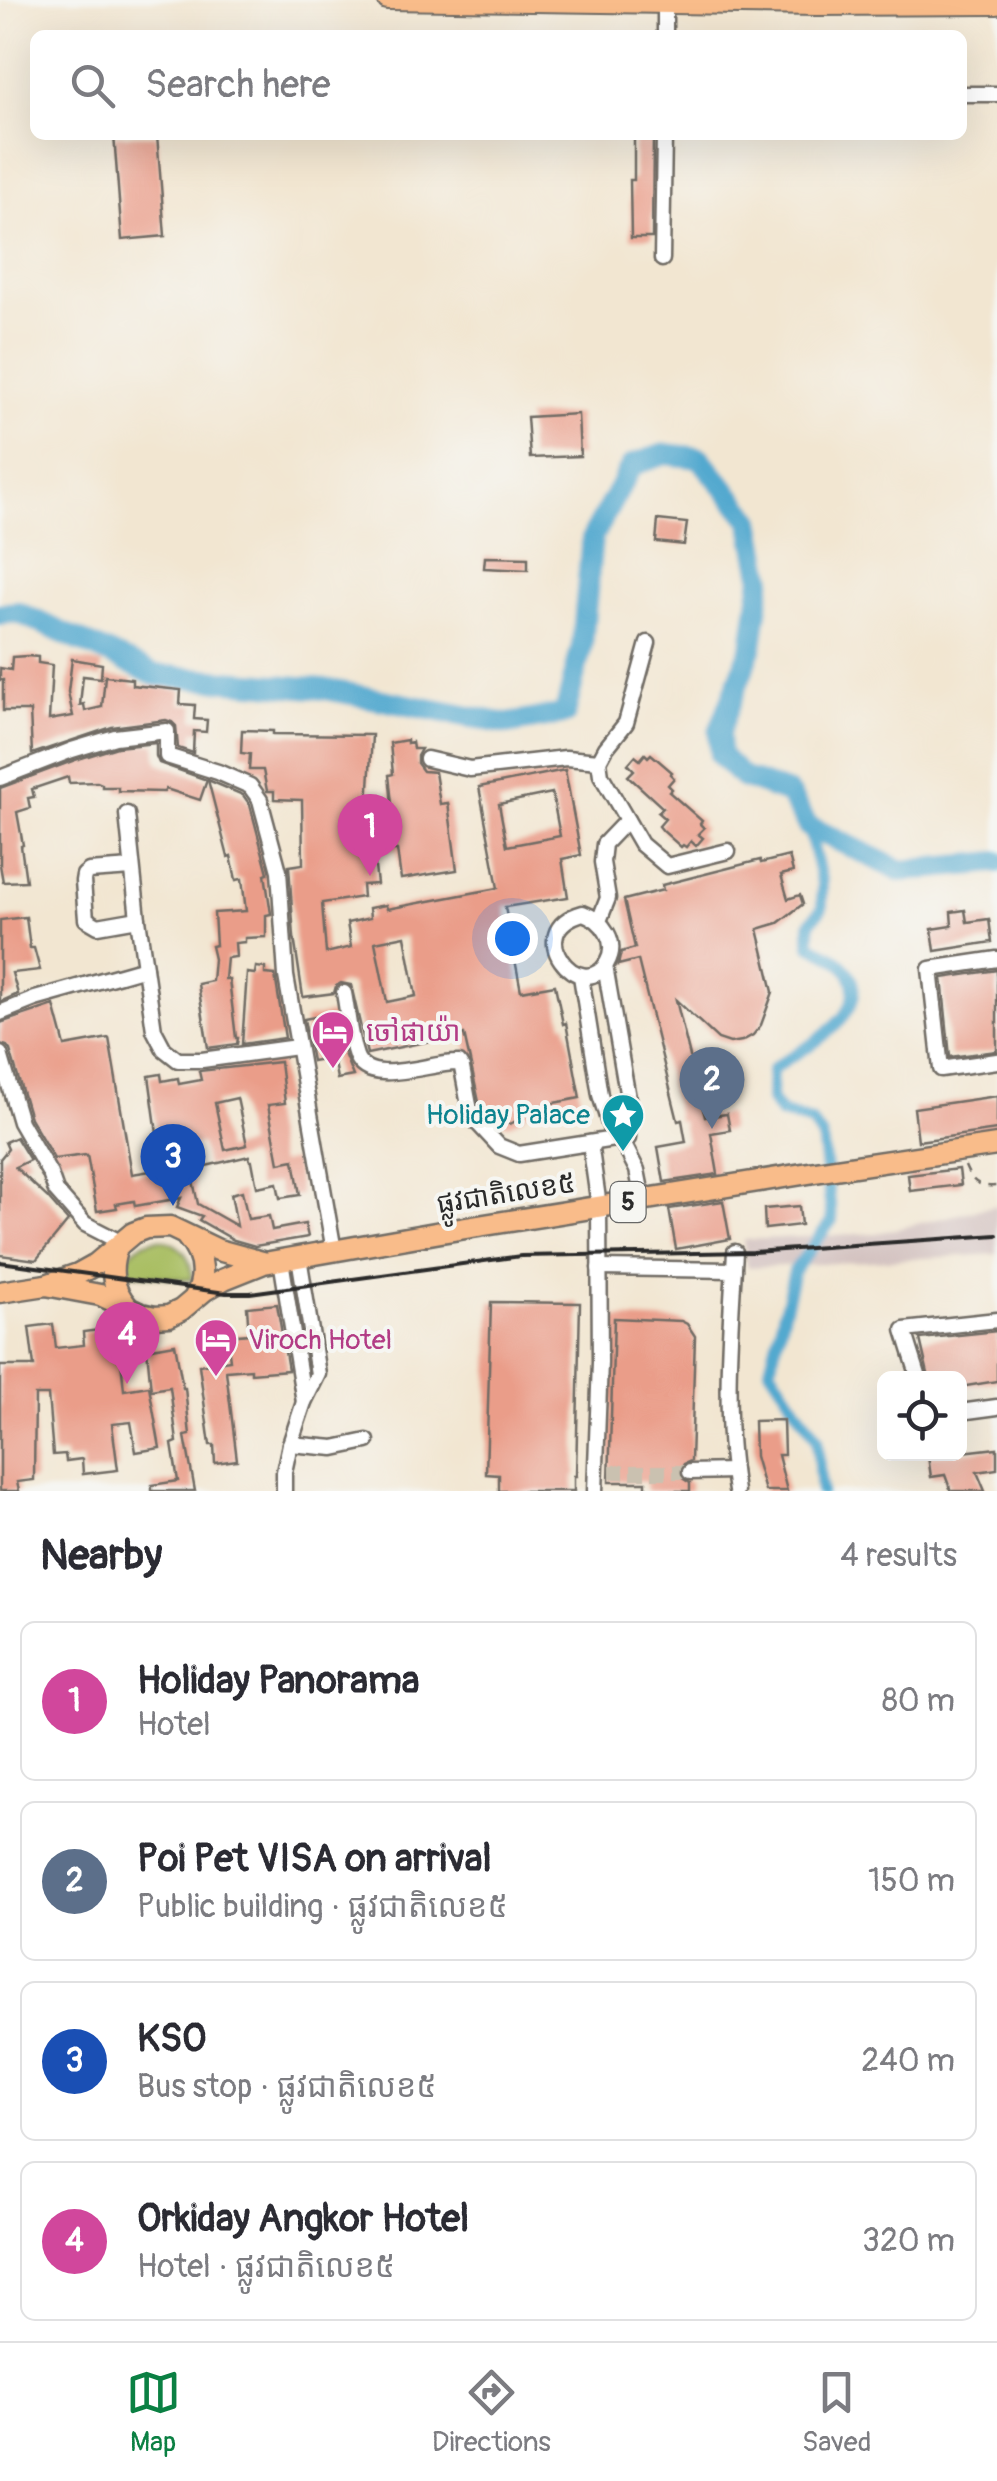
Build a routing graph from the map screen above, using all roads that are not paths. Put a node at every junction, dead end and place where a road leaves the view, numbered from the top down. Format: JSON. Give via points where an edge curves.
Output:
{"nodes":[{"id":1,"x":387,"y":0,"type":"edge"},
{"id":2,"x":479,"y":1,"type":"edge"},
{"id":3,"x":665,"y":4,"type":"junction"},
{"id":4,"x":997,"y":5,"type":"edge"},
{"id":5,"x":665,"y":30,"type":"edge"},
{"id":6,"x":967,"y":94,"type":"edge"},
{"id":7,"x":997,"y":94,"type":"edge"},
{"id":8,"x":664,"y":140,"type":"edge"},
{"id":9,"x":662,"y":260,"type":"dead end"},
{"id":10,"x":648,"y":643,"type":"dead end"},
{"id":11,"x":428,"y":759,"type":"dead end"},
{"id":12,"x":600,"y":760,"type":"junction"},
{"id":13,"x":0,"y":778,"type":"edge"},
{"id":14,"x":127,"y":814,"type":"dead end"},
{"id":15,"x":628,"y":820,"type":"junction"},
{"id":16,"x":728,"y":851,"type":"dead end"},
{"id":17,"x":132,"y":868,"type":"junction"},
{"id":18,"x":138,"y":919,"type":"junction"},
{"id":19,"x":599,"y":921,"type":"junction"},
{"id":20,"x":997,"y":959,"type":"edge"},
{"id":21,"x":605,"y":966,"type":"junction"},
{"id":22,"x":145,"y":968,"type":"junction"},
{"id":23,"x":581,"y":976,"type":"junction"},
{"id":24,"x":344,"y":992,"type":"dead end"},
{"id":25,"x":0,"y":1013,"type":"edge"},
{"id":26,"x":297,"y":1047,"type":"junction"},
{"id":27,"x":0,"y":1054,"type":"edge"},
{"id":28,"x":997,"y":1061,"type":"edge"},
{"id":29,"x":618,"y":1140,"type":"junction"},
{"id":30,"x":590,"y":1143,"type":"junction"},
{"id":31,"x":997,"y":1146,"type":"edge"},
{"id":32,"x":643,"y":1200,"type":"junction"},
{"id":33,"x":599,"y":1206,"type":"junction"},
{"id":34,"x":186,"y":1236,"type":"junction"},
{"id":35,"x":120,"y":1245,"type":"junction"},
{"id":36,"x":334,"y":1251,"type":"junction"},
{"id":37,"x":735,"y":1252,"type":"dead end"},
{"id":38,"x":281,"y":1260,"type":"junction"},
{"id":39,"x":599,"y":1268,"type":"junction"},
{"id":40,"x":734,"y":1270,"type":"junction"},
{"id":41,"x":46,"y":1286,"type":"junction"},
{"id":42,"x":0,"y":1292,"type":"edge"},
{"id":43,"x":192,"y":1301,"type":"junction"},
{"id":44,"x":129,"y":1307,"type":"junction"},
{"id":45,"x":997,"y":1320,"type":"edge"},
{"id":46,"x":917,"y":1371,"type":"edge"},
{"id":47,"x":997,"y":1408,"type":"edge"},
{"id":48,"x":967,"y":1411,"type":"edge"},
{"id":49,"x":367,"y":1441,"type":"dead end"},
{"id":50,"x":290,"y":1444,"type":"junction"},
{"id":51,"x":690,"y":1472,"type":"tunnel mouth"},
{"id":52,"x":733,"y":1472,"type":"junction"},
{"id":53,"x":284,"y":1491,"type":"edge"},
{"id":54,"x":595,"y":1491,"type":"edge"},
{"id":55,"x":736,"y":1491,"type":"edge"}],
"edges":[{"from":1,"to":2,"type":"main road"},
{"from":2,"to":3,"type":"main road"},
{"from":3,"to":4,"type":"main road"},
{"from":3,"to":5,"type":"street"},
{"from":6,"to":7,"type":"street"},
{"from":8,"to":9,"type":"street"},
{"from":10,"to":12,"type":"street","via":[[626,724]]},
{"from":11,"to":12,"type":"street","via":[[470,769]]},
{"from":12,"to":15,"type":"street"},
{"from":13,"to":26,"type":"street","via":[[115,737],[167,732],[167,756],[250,786],[260,800],[279,872]]},
{"from":14,"to":17,"type":"street"},
{"from":15,"to":16,"type":"street","via":[[641,844],[666,866]]},
{"from":15,"to":19,"type":"street","via":[[604,844],[608,898]]},
{"from":17,"to":18,"type":"street"},
{"from":17,"to":18,"type":"street","via":[[84,874],[86,919],[98,926]]},
{"from":18,"to":22,"type":"street"},
{"from":19,"to":21,"type":"street","via":[[612,945]]},
{"from":19,"to":23,"type":"street","via":[[583,912],[558,926],[558,954]]},
{"from":20,"to":28,"type":"street","via":[[930,969],[942,1069]]},
{"from":21,"to":23,"type":"street"},
{"from":21,"to":29,"type":"street","via":[[628,1098],[630,1131]]},
{"from":22,"to":25,"type":"street"},
{"from":22,"to":26,"type":"street","via":[[154,1030],[178,1060]]},
{"from":23,"to":29,"type":"street","via":[[600,1094]]},
{"from":24,"to":30,"type":"street","via":[[356,1058],[370,1072],[459,1063],[471,1116],[499,1146],[520,1154]]},
{"from":26,"to":36,"type":"street"},
{"from":27,"to":35,"type":"street","via":[[20,1122],[56,1191],[85,1224]]},
{"from":29,"to":30,"type":"street"},
{"from":29,"to":32,"type":"street","via":[[637,1170]]},
{"from":30,"to":33,"type":"street"},
{"from":31,"to":32,"type":"highway","name":"ផ្លូវជាតិលេខ៥","number":"5"},
{"from":32,"to":33,"type":"highway","name":"ផ្លូវជាតិលេខ៥","number":"5"},
{"from":33,"to":36,"type":"highway","name":"ផ្លូវជាតិលេខ៥","number":"5"},
{"from":33,"to":39,"type":"street"},
{"from":34,"to":35,"type":"highway","name":"ផ្លូវជាតិលេខ៥","number":"5","via":[[160,1226]]},
{"from":34,"to":38,"type":"highway","name":"ផ្លូវជាតិលេខ៥","number":"5","via":[[218,1250]]},
{"from":34,"to":43,"type":"highway","via":[[202,1260]]},
{"from":35,"to":41,"type":"highway","name":"ផ្លូវជាតិលេខ៥","number":"5","via":[[78,1274]]},
{"from":35,"to":44,"type":"highway","via":[[112,1279]]},
{"from":36,"to":38,"type":"highway","name":"ផ្លូវជាតិលេខ៥","number":"5"},
{"from":37,"to":40,"type":"street"},
{"from":38,"to":43,"type":"highway","name":"ផ្លូវជាតិលេខ៥","number":"5","via":[[224,1278]]},
{"from":38,"to":50,"type":"street","via":[[318,1374]]},
{"from":39,"to":40,"type":"street"},
{"from":39,"to":54,"type":"street","via":[[603,1471]]},
{"from":40,"to":52,"type":"street","via":[[728,1367]]},
{"from":41,"to":42,"type":"highway","name":"ផ្លូវជាតិលេខ៥","number":"5"},
{"from":41,"to":44,"type":"highway","name":"ផ្លូវជាតិលេខ៥","number":"5"},
{"from":43,"to":44,"type":"highway","name":"ផ្លូវជាតិលេខ៥","number":"5","via":[[169,1316]]},
{"from":45,"to":46,"type":"street","via":[[904,1330]]},
{"from":47,"to":48,"type":"street"},
{"from":49,"to":50,"type":"street","via":[[334,1448]]},
{"from":50,"to":53,"type":"street"},
{"from":51,"to":52,"type":"street"},
{"from":52,"to":55,"type":"street"}]}
